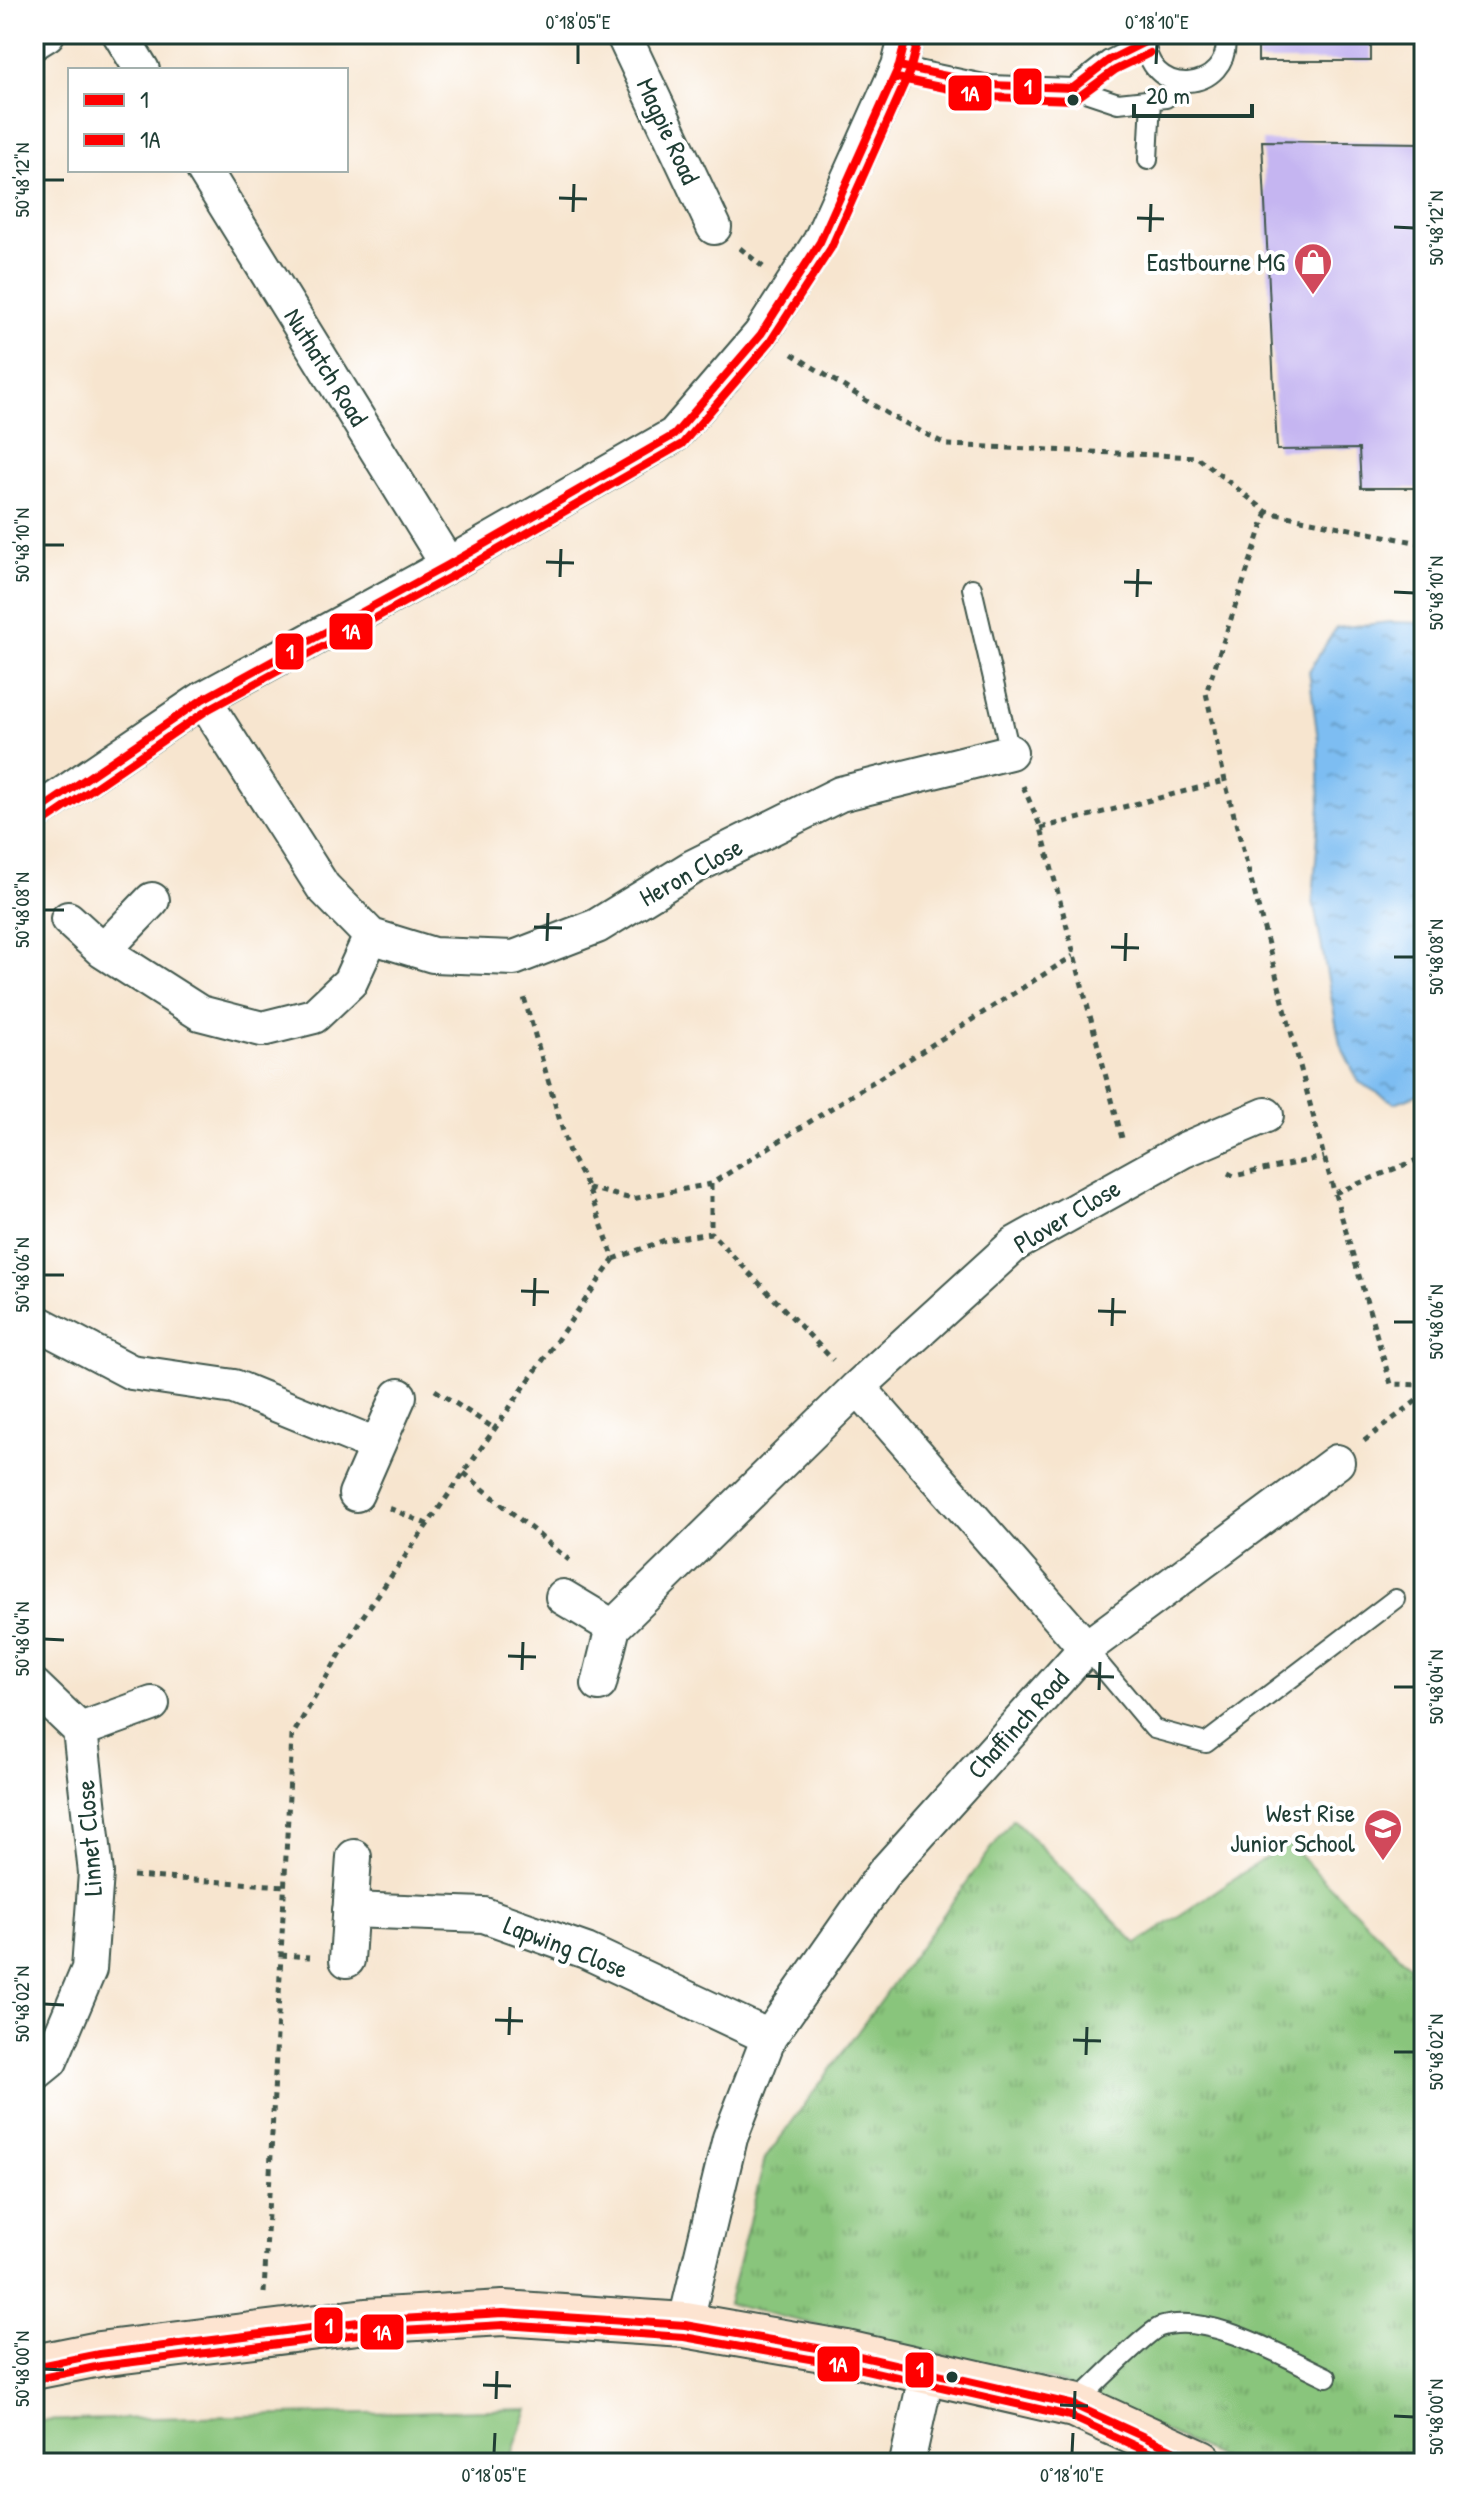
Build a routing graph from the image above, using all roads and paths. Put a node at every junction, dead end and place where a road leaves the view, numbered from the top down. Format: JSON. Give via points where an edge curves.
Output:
{"nodes":[{"id":1,"x":47,"y":34,"type":"edge"},
{"id":2,"x":120,"y":34,"type":"edge"},
{"id":3,"x":623,"y":34,"type":"edge"},
{"id":4,"x":1225,"y":34,"type":"edge"},
{"id":5,"x":1145,"y":38,"type":"edge"},
{"id":6,"x":34,"y":42,"type":"edge"},
{"id":7,"x":903,"y":50,"type":"edge"},
{"id":8,"x":141,"y":68,"type":"edge"},
{"id":9,"x":1183,"y":83,"type":"junction"},
{"id":10,"x":1073,"y":88,"type":"junction"},
{"id":11,"x":1151,"y":99,"type":"junction"},
{"id":12,"x":1148,"y":160,"type":"dead end"},
{"id":13,"x":205,"y":172,"type":"edge"},
{"id":14,"x":714,"y":227,"type":"dead end"},
{"id":15,"x":761,"y":334,"type":"junction"},
{"id":16,"x":1267,"y":512,"type":"junction"},
{"id":17,"x":1424,"y":544,"type":"edge"},
{"id":18,"x":448,"y":565,"type":"junction"},
{"id":19,"x":972,"y":588,"type":"dead end"},
{"id":20,"x":203,"y":699,"type":"junction"},
{"id":21,"x":1010,"y":752,"type":"junction"},
{"id":22,"x":1225,"y":781,"type":"junction"},
{"id":23,"x":34,"y":814,"type":"edge"},
{"id":24,"x":1041,"y":828,"type":"junction"},
{"id":25,"x":152,"y":900,"type":"dead end"},
{"id":26,"x":68,"y":919,"type":"dead end"},
{"id":27,"x":371,"y":936,"type":"junction"},
{"id":28,"x":103,"y":951,"type":"junction"},
{"id":29,"x":1073,"y":956,"type":"junction"},
{"id":30,"x":514,"y":958,"type":"junction"},
{"id":31,"x":1266,"y":1115,"type":"dead end"},
{"id":32,"x":1184,"y":1150,"type":"junction"},
{"id":33,"x":1324,"y":1157,"type":"junction"},
{"id":34,"x":1424,"y":1157,"type":"edge"},
{"id":35,"x":1133,"y":1177,"type":"junction"},
{"id":36,"x":711,"y":1184,"type":"junction"},
{"id":37,"x":588,"y":1188,"type":"junction"},
{"id":38,"x":1335,"y":1193,"type":"junction"},
{"id":39,"x":711,"y":1233,"type":"junction"},
{"id":40,"x":614,"y":1259,"type":"junction"},
{"id":41,"x":34,"y":1321,"type":"edge"},
{"id":42,"x":1424,"y":1385,"type":"edge"},
{"id":43,"x":858,"y":1387,"type":"junction"},
{"id":44,"x":1424,"y":1395,"type":"edge"},
{"id":45,"x":399,"y":1396,"type":"joint"},
{"id":46,"x":495,"y":1429,"type":"junction"},
{"id":47,"x":376,"y":1445,"type":"junction"},
{"id":48,"x":1337,"y":1462,"type":"joint"},
{"id":49,"x":464,"y":1473,"type":"junction"},
{"id":50,"x":356,"y":1494,"type":"dead end"},
{"id":51,"x":563,"y":1597,"type":"joint"},
{"id":52,"x":1395,"y":1599,"type":"dead end"},
{"id":53,"x":613,"y":1627,"type":"junction"},
{"id":54,"x":1086,"y":1648,"type":"junction"},
{"id":55,"x":599,"y":1684,"type":"dead end"},
{"id":56,"x":34,"y":1686,"type":"edge"},
{"id":57,"x":152,"y":1704,"type":"dead end"},
{"id":58,"x":80,"y":1730,"type":"junction"},
{"id":59,"x":354,"y":1857,"type":"dead end"},
{"id":60,"x":96,"y":1873,"type":"junction"},
{"id":61,"x":285,"y":1886,"type":"junction"},
{"id":62,"x":350,"y":1910,"type":"junction"},
{"id":63,"x":347,"y":1960,"type":"dead end"},
{"id":64,"x":769,"y":2037,"type":"junction"},
{"id":65,"x":34,"y":2074,"type":"edge"},
{"id":66,"x":685,"y":2325,"type":"junction"},
{"id":67,"x":262,"y":2334,"type":"junction"},
{"id":68,"x":34,"y":2367,"type":"edge"},
{"id":69,"x":927,"y":2372,"type":"junction"},
{"id":70,"x":1327,"y":2377,"type":"dead end"},
{"id":71,"x":1074,"y":2405,"type":"junction"},
{"id":72,"x":907,"y":2463,"type":"edge"},
{"id":73,"x":1201,"y":2463,"type":"edge"}],
"edges":[{"from":1,"to":6,"type":"street"},
{"from":2,"to":8,"type":"street"},
{"from":3,"to":14,"type":"street","name":"Magpie Road"},
{"from":4,"to":9,"type":"lane","via":[[1218,66],[1197,82]]},
{"from":5,"to":9,"type":"lane","via":[[1157,72]]},
{"from":5,"to":10,"type":"lane"},
{"from":7,"to":10,"type":"lane","via":[[989,85]]},
{"from":7,"to":15,"type":"street","via":[[820,242]]},
{"from":9,"to":11,"type":"lane","via":[[1166,98]]},
{"from":10,"to":11,"type":"lane","via":[[1118,103]]},
{"from":11,"to":12,"type":"lane"},
{"from":13,"to":18,"type":"street","name":"Nuthatch Road"},
{"from":15,"to":16,"type":"path","via":[[947,445],[1197,457]]},
{"from":15,"to":18,"type":"street","via":[[674,435]]},
{"from":16,"to":17,"type":"path"},
{"from":16,"to":22,"type":"path","via":[[1206,693]]},
{"from":18,"to":20,"type":"street"},
{"from":19,"to":21,"type":"lane"},
{"from":20,"to":23,"type":"street"},
{"from":20,"to":27,"type":"street","name":"Heron Close","via":[[323,887]]},
{"from":21,"to":24,"type":"path"},
{"from":21,"to":30,"type":"street","name":"Heron Close","via":[[840,794],[693,867],[597,926]]},
{"from":22,"to":24,"type":"path"},
{"from":22,"to":33,"type":"path"},
{"from":24,"to":29,"type":"path"},
{"from":25,"to":28,"type":"street"},
{"from":26,"to":28,"type":"street"},
{"from":27,"to":28,"type":"street","via":[[350,982],[314,1016],[262,1029],[200,1013]]},
{"from":27,"to":30,"type":"street","name":"Heron Close","via":[[433,955]]},
{"from":29,"to":35,"type":"path"},
{"from":29,"to":36,"type":"path"},
{"from":30,"to":37,"type":"path","via":[[569,1152]]},
{"from":31,"to":32,"type":"street","name":"Plover Close"},
{"from":32,"to":33,"type":"path","via":[[1234,1176]]},
{"from":32,"to":35,"type":"street","name":"Plover Close"},
{"from":33,"to":38,"type":"path"},
{"from":34,"to":38,"type":"path"},
{"from":35,"to":43,"type":"street","name":"Plover Close","via":[[1015,1244]]},
{"from":36,"to":37,"type":"path","via":[[632,1199]]},
{"from":36,"to":39,"type":"path"},
{"from":37,"to":40,"type":"path"},
{"from":38,"to":42,"type":"path","via":[[1391,1384]]},
{"from":39,"to":40,"type":"path","via":[[665,1240]]},
{"from":39,"to":43,"type":"path"},
{"from":40,"to":46,"type":"path"},
{"from":41,"to":47,"type":"street","via":[[131,1372],[234,1387]]},
{"from":43,"to":53,"type":"street","name":"Plover Close"},
{"from":43,"to":54,"type":"street"},
{"from":44,"to":48,"type":"path"},
{"from":45,"to":46,"type":"path","via":[[417,1379]]},
{"from":45,"to":47,"type":"street"},
{"from":46,"to":49,"type":"path"},
{"from":47,"to":50,"type":"street"},
{"from":48,"to":54,"type":"street","name":"Chaffinch Road"},
{"from":49,"to":51,"type":"path","via":[[578,1568]]},
{"from":49,"to":61,"type":"path","via":[[359,1622],[292,1736]]},
{"from":51,"to":53,"type":"street"},
{"from":52,"to":54,"type":"lane","via":[[1206,1743],[1154,1729]]},
{"from":53,"to":55,"type":"street"},
{"from":54,"to":64,"type":"street","name":"Chaffinch Road","via":[[884,1873]]},
{"from":56,"to":58,"type":"street"},
{"from":57,"to":58,"type":"street"},
{"from":58,"to":60,"type":"street","name":"Linnet Close"},
{"from":59,"to":62,"type":"street"},
{"from":60,"to":61,"type":"path"},
{"from":60,"to":65,"type":"street","name":"Linnet Close","via":[[89,1969],[50,2061]]},
{"from":61,"to":67,"type":"path"},
{"from":62,"to":63,"type":"street"},
{"from":62,"to":64,"type":"street","name":"Lapwing Close","via":[[484,1915],[586,1951]]},
{"from":64,"to":66,"type":"street","name":"Chaffinch Road","via":[[730,2138]]},
{"from":66,"to":67,"type":"street","via":[[503,2313]]},
{"from":66,"to":69,"type":"street"},
{"from":67,"to":68,"type":"street"},
{"from":69,"to":71,"type":"street"},
{"from":69,"to":72,"type":"street"},
{"from":70,"to":71,"type":"lane","via":[[1237,2334],[1195,2324],[1159,2327]]},
{"from":71,"to":73,"type":"street"}]}
